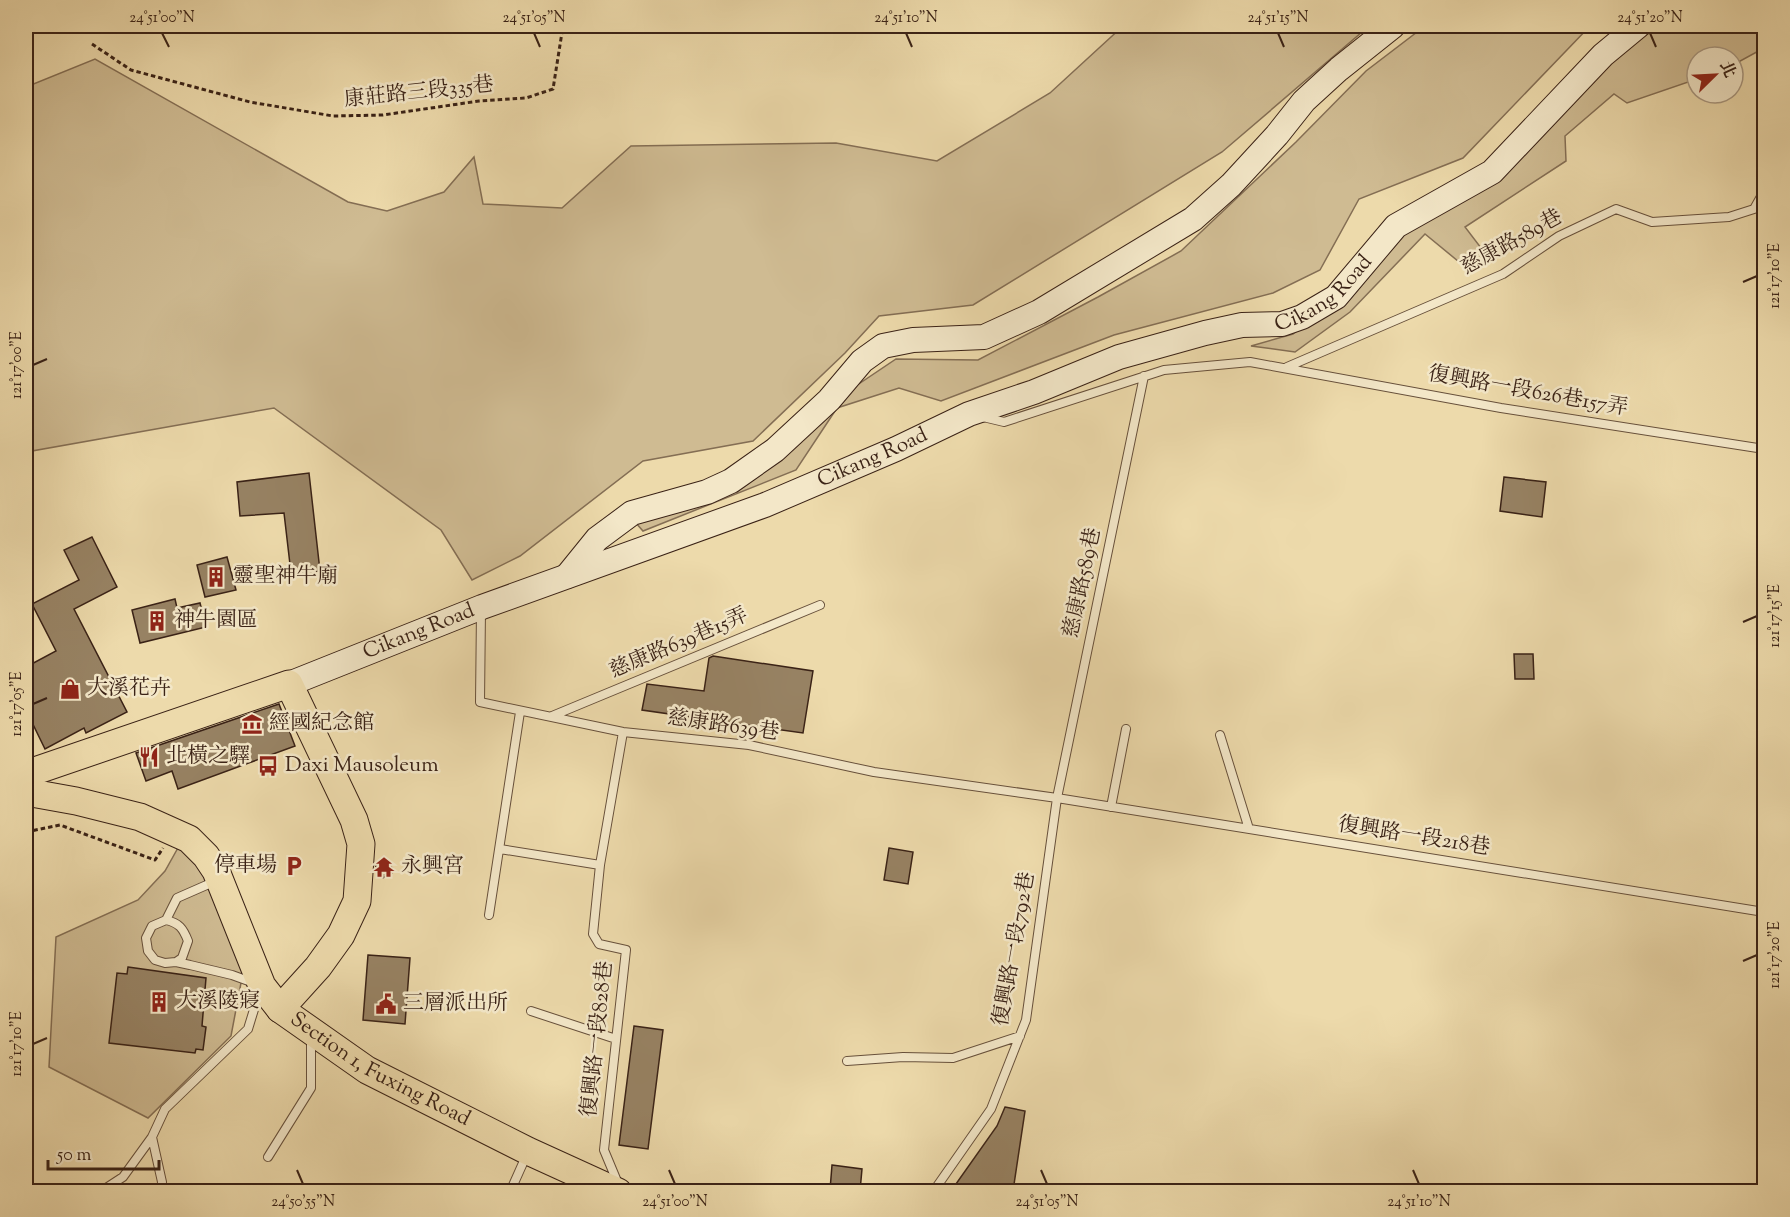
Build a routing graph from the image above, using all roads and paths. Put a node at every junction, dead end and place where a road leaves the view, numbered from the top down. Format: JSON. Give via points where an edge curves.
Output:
{"nodes":[{"id":1,"x":563,"y":26,"type":"edge"},
{"id":2,"x":1393,"y":26,"type":"edge"},
{"id":3,"x":1638,"y":26,"type":"edge"},
{"id":4,"x":92,"y":44,"type":"dead end"},
{"id":5,"x":1764,"y":130,"type":"edge"},
{"id":6,"x":1287,"y":368,"type":"junction"},
{"id":7,"x":1144,"y":376,"type":"junction"},
{"id":8,"x":969,"y":414,"type":"junction"},
{"id":9,"x":1764,"y":449,"type":"edge"},
{"id":10,"x":567,"y":576,"type":"junction"},
{"id":11,"x":820,"y":605,"type":"dead end"},
{"id":12,"x":482,"y":607,"type":"junction"},
{"id":13,"x":289,"y":684,"type":"junction"},
{"id":14,"x":520,"y":712,"type":"junction"},
{"id":15,"x":552,"y":716,"type":"junction"},
{"id":16,"x":1126,"y":729,"type":"dead end"},
{"id":17,"x":623,"y":732,"type":"junction"},
{"id":18,"x":1220,"y":735,"type":"dead end"},
{"id":19,"x":26,"y":774,"type":"edge"},
{"id":20,"x":26,"y":792,"type":"edge"},
{"id":21,"x":1057,"y":798,"type":"junction"},
{"id":22,"x":1111,"y":807,"type":"junction"},
{"id":23,"x":1249,"y":829,"type":"junction"},
{"id":24,"x":173,"y":831,"type":"junction"},
{"id":25,"x":26,"y":832,"type":"edge"},
{"id":26,"x":500,"y":849,"type":"junction"},
{"id":27,"x":600,"y":865,"type":"junction"},
{"id":28,"x":219,"y":879,"type":"junction"},
{"id":29,"x":1764,"y":912,"type":"edge"},
{"id":30,"x":489,"y":915,"type":"dead end"},
{"id":31,"x":166,"y":920,"type":"junction"},
{"id":32,"x":176,"y":962,"type":"junction"},
{"id":33,"x":262,"y":986,"type":"junction"},
{"id":34,"x":280,"y":1009,"type":"junction"},
{"id":35,"x":531,"y":1011,"type":"dead end"},
{"id":36,"x":312,"y":1031,"type":"junction"},
{"id":37,"x":1020,"y":1036,"type":"junction"},
{"id":38,"x":616,"y":1039,"type":"junction"},
{"id":39,"x":847,"y":1061,"type":"dead end"},
{"id":40,"x":152,"y":1137,"type":"junction"},
{"id":41,"x":528,"y":1151,"type":"junction"},
{"id":42,"x":268,"y":1157,"type":"dead end"},
{"id":43,"x":100,"y":1191,"type":"edge"},
{"id":44,"x":162,"y":1191,"type":"edge"},
{"id":45,"x":510,"y":1191,"type":"edge"},
{"id":46,"x":620,"y":1191,"type":"edge"},
{"id":47,"x":933,"y":1191,"type":"edge"}],
"edges":[{"from":1,"to":4,"type":"path","name":"康莊路三段335巷","via":[[553,89],[526,98],[383,115],[333,116],[250,102],[131,70]]},
{"from":2,"to":10,"type":"street","via":[[1304,101],[1231,185],[1193,219],[1039,312],[984,338],[913,340],[884,346],[862,361],[829,400],[775,450],[707,492],[632,513],[597,539]]},
{"from":3,"to":8,"type":"street","name":"Cikang Road","via":[[1603,56],[1492,172],[1396,226],[1336,297],[1302,317],[1282,324],[1242,325],[1205,333],[1119,357]]},
{"from":5,"to":6,"type":"lane","name":"慈康路589巷","via":[[1763,193],[1754,209],[1730,217],[1652,222],[1616,209],[1559,236],[1503,274]]},
{"from":6,"to":7,"type":"lane","via":[[1250,362],[1164,370]]},
{"from":6,"to":9,"type":"lane","name":"復興路一段626巷157弄","via":[[1501,408]]},
{"from":7,"to":8,"type":"lane","via":[[1004,422]]},
{"from":7,"to":21,"type":"lane","name":"慈康路589巷"},
{"from":8,"to":10,"type":"street","name":"Cikang Road","via":[[765,505]]},
{"from":10,"to":12,"type":"street","name":"Cikang Road"},
{"from":11,"to":15,"type":"lane","name":"慈康路639巷15弄"},
{"from":12,"to":13,"type":"street","name":"Cikang Road"},
{"from":12,"to":14,"type":"lane","name":"慈康路639巷","via":[[480,702]]},
{"from":13,"to":19,"type":"main road","name":"Cikang Road"},
{"from":13,"to":34,"type":"main road","via":[[354,819],[361,844],[357,901],[341,935]]},
{"from":14,"to":15,"type":"lane","name":"慈康路639巷"},
{"from":14,"to":26,"type":"lane"},
{"from":15,"to":17,"type":"lane","name":"慈康路639巷"},
{"from":16,"to":22,"type":"lane"},
{"from":17,"to":21,"type":"lane","name":"慈康路639巷","via":[[749,744],[874,772]]},
{"from":17,"to":27,"type":"lane","name":"復興路一段828巷"},
{"from":18,"to":23,"type":"lane"},
{"from":20,"to":24,"type":"main road","name":"Section 1, Fuxing Road","via":[[130,814]]},
{"from":21,"to":22,"type":"lane","name":"復興路一段218巷"},
{"from":21,"to":37,"type":"lane","name":"復興路一段792巷","via":[[1026,1020]]},
{"from":22,"to":23,"type":"lane","name":"復興路一段218巷"},
{"from":23,"to":29,"type":"lane","name":"復興路一段218巷"},
{"from":24,"to":25,"type":"path","via":[[155,860],[60,825]]},
{"from":24,"to":28,"type":"main road","name":"Section 1, Fuxing Road","via":[[189,839],[206,856]]},
{"from":26,"to":27,"type":"lane"},
{"from":26,"to":30,"type":"lane"},
{"from":27,"to":38,"type":"lane","name":"復興路一段828巷","via":[[593,934],[599,944],[626,950]]},
{"from":28,"to":31,"type":"lane","via":[[177,898]]},
{"from":28,"to":33,"type":"main road","name":"Section 1, Fuxing Road"},
{"from":31,"to":32,"type":"lane","via":[[177,923],[188,941],[182,958]]},
{"from":31,"to":32,"type":"lane","via":[[152,926],[146,938],[148,951],[155,960]]},
{"from":32,"to":33,"type":"lane"},
{"from":33,"to":34,"type":"main road","name":"Section 1, Fuxing Road"},
{"from":33,"to":40,"type":"lane","via":[[248,1029],[165,1109]]},
{"from":34,"to":36,"type":"main road","name":"Section 1, Fuxing Road"},
{"from":35,"to":38,"type":"lane"},
{"from":36,"to":41,"type":"main road","name":"Section 1, Fuxing Road","via":[[368,1070]]},
{"from":36,"to":42,"type":"lane","via":[[311,1088]]},
{"from":37,"to":39,"type":"lane","via":[[953,1058]]},
{"from":37,"to":47,"type":"lane","name":"復興路一段792巷","via":[[991,1109]]},
{"from":38,"to":46,"type":"lane","name":"復興路一段828巷","via":[[604,1150]]},
{"from":40,"to":43,"type":"lane","via":[[123,1177]]},
{"from":40,"to":44,"type":"lane"},
{"from":41,"to":45,"type":"lane"},
{"from":41,"to":46,"type":"main road","name":"Section 1, Fuxing Road"}]}
